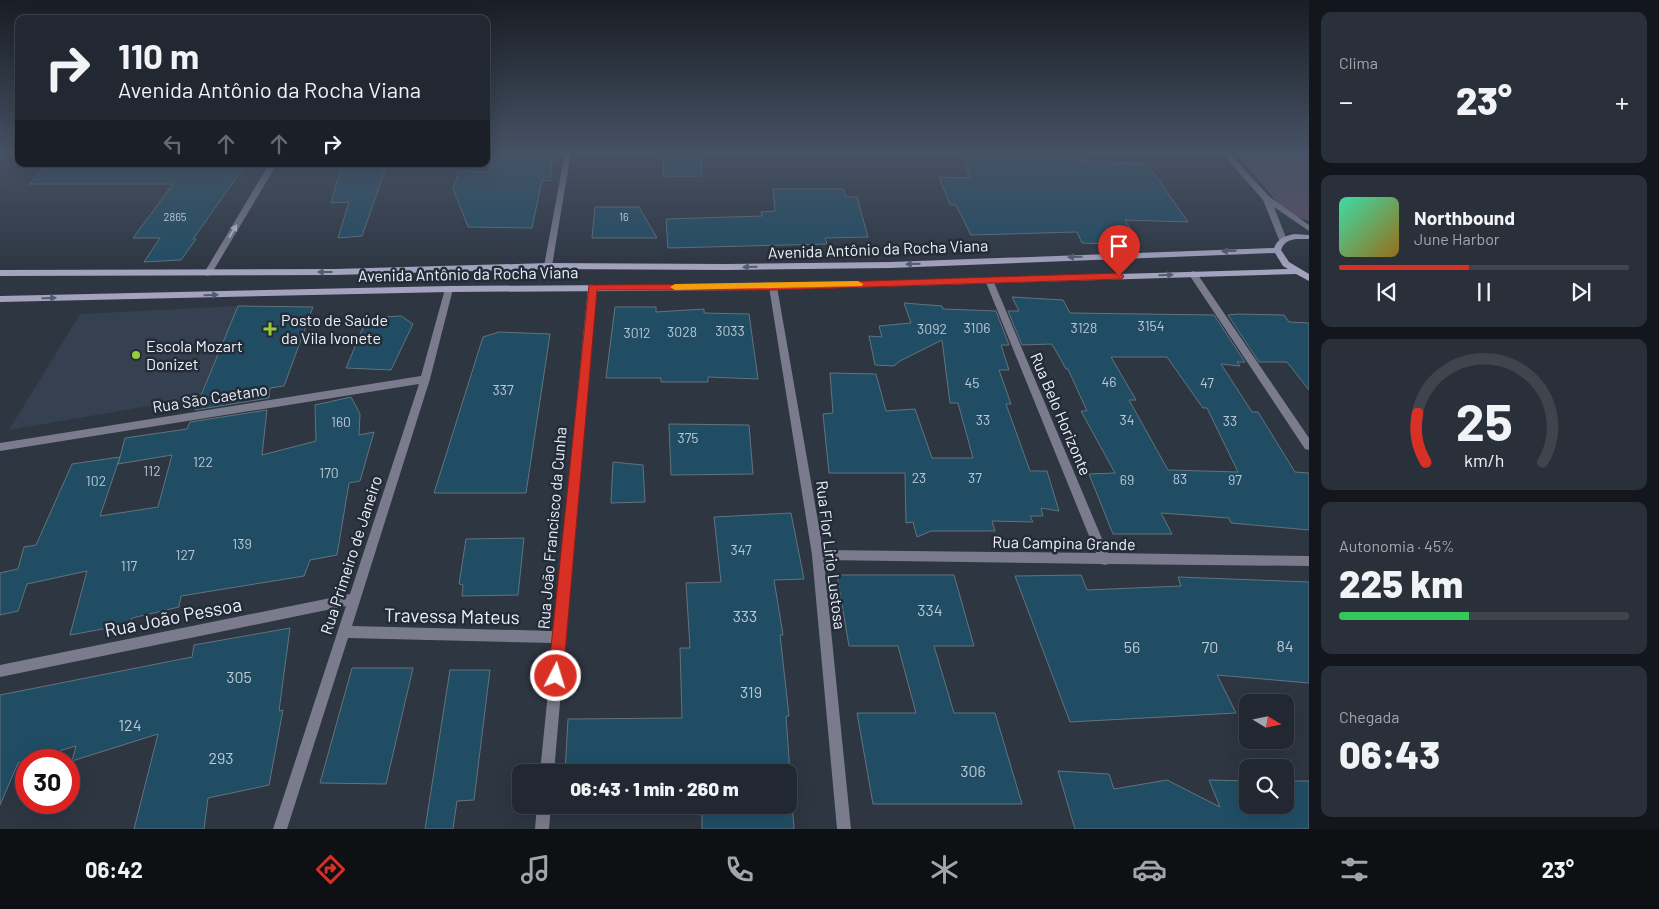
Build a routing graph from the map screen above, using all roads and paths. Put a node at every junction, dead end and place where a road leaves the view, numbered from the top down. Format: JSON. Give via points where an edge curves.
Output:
{"nodes":[{"id":1,"x":257,"y":191,"type":"edge"},
{"id":2,"x":561,"y":191,"type":"edge"},
{"id":3,"x":1259,"y":191,"type":"edge"},
{"id":4,"x":1267,"y":199,"type":"junction"},
{"id":5,"x":1309,"y":229,"type":"edge"},
{"id":6,"x":1309,"y":238,"type":"edge"},
{"id":7,"x":1283,"y":240,"type":"junction"},
{"id":8,"x":1277,"y":250,"type":"junction"},
{"id":9,"x":548,"y":266,"type":"junction"},
{"id":10,"x":1296,"y":271,"type":"junction"},
{"id":11,"x":0,"y":273,"type":"edge"},
{"id":12,"x":208,"y":273,"type":"junction"},
{"id":13,"x":1193,"y":274,"type":"junction"},
{"id":14,"x":1309,"y":278,"type":"edge"},
{"id":15,"x":989,"y":280,"type":"junction"},
{"id":16,"x":592,"y":287,"type":"junction"},
{"id":17,"x":773,"y":287,"type":"junction"},
{"id":18,"x":449,"y":289,"type":"junction"},
{"id":19,"x":0,"y":300,"type":"edge"},
{"id":20,"x":425,"y":379,"type":"junction"},
{"id":21,"x":1309,"y":446,"type":"edge"},
{"id":22,"x":0,"y":447,"type":"edge"},
{"id":23,"x":818,"y":555,"type":"junction"},
{"id":24,"x":1105,"y":560,"type":"junction"},
{"id":25,"x":1309,"y":561,"type":"edge"},
{"id":26,"x":354,"y":599,"type":"junction"},
{"id":27,"x":344,"y":632,"type":"junction"},
{"id":28,"x":559,"y":637,"type":"junction"},
{"id":29,"x":0,"y":671,"type":"edge"},
{"id":30,"x":548,"y":764,"type":"edge"},
{"id":31,"x":543,"y":814,"type":"edge"},
{"id":32,"x":280,"y":829,"type":"edge"},
{"id":33,"x":542,"y":829,"type":"edge"},
{"id":34,"x":844,"y":829,"type":"edge"}],
"edges":[{"from":12,"to":1,"type":"street","one_way":true},
{"from":2,"to":9,"type":"street"},
{"from":3,"to":4,"type":"street"},
{"from":4,"to":5,"type":"street"},
{"from":4,"to":7,"type":"street"},
{"from":6,"to":7,"type":"main road"},
{"from":7,"to":8,"type":"main road"},
{"from":8,"to":9,"type":"main road","name":"Avenida Antônio da Rocha Viana","one_way":true,"via":[[890,265]]},
{"from":8,"to":10,"type":"main road","via":[[1286,264]]},
{"from":9,"to":12,"type":"main road","name":"Avenida Antônio da Rocha Viana","one_way":true},
{"from":10,"to":13,"type":"main road","name":"Avenida Antônio da Rocha Viana"},
{"from":10,"to":14,"type":"main road"},
{"from":11,"to":12,"type":"main road","name":"Avenida Antônio da Rocha Viana"},
{"from":15,"to":13,"type":"main road","name":"Avenida Antônio da Rocha Viana","one_way":true},
{"from":13,"to":21,"type":"street"},
{"from":15,"to":17,"type":"main road","name":"Avenida Antônio da Rocha Viana"},
{"from":15,"to":24,"type":"street","name":"Rua Belo Horizonte"},
{"from":16,"to":17,"type":"main road","name":"Avenida Antônio da Rocha Viana"},
{"from":16,"to":18,"type":"main road","name":"Avenida Antônio da Rocha Viana"},
{"from":16,"to":28,"type":"street","name":"Rua João Francisco da Cunha"},
{"from":17,"to":23,"type":"street","name":"Rua Flor Lírio Lustosa"},
{"from":19,"to":18,"type":"main road","name":"Avenida Antônio da Rocha Viana","one_way":true},
{"from":18,"to":20,"type":"street","name":"Rua Primeiro de Janeiro"},
{"from":20,"to":22,"type":"street","name":"Rua São Caetano"},
{"from":20,"to":26,"type":"street","name":"Rua Primeiro de Janeiro"},
{"from":23,"to":24,"type":"street","name":"Rua Campina Grande"},
{"from":23,"to":34,"type":"street","name":"Rua Flor Lírio Lustosa"},
{"from":24,"to":25,"type":"street","name":"Rua Campina Grande"},
{"from":26,"to":27,"type":"street","name":"Rua Primeiro de Janeiro"},
{"from":26,"to":29,"type":"street","name":"Rua João Pessoa"},
{"from":27,"to":28,"type":"street","name":"Travessa Mateus"},
{"from":27,"to":32,"type":"street","name":"Rua Primeiro de Janeiro"},
{"from":28,"to":30,"type":"street","name":"Rua João Francisco da Cunha"},
{"from":31,"to":33,"type":"street"}]}
